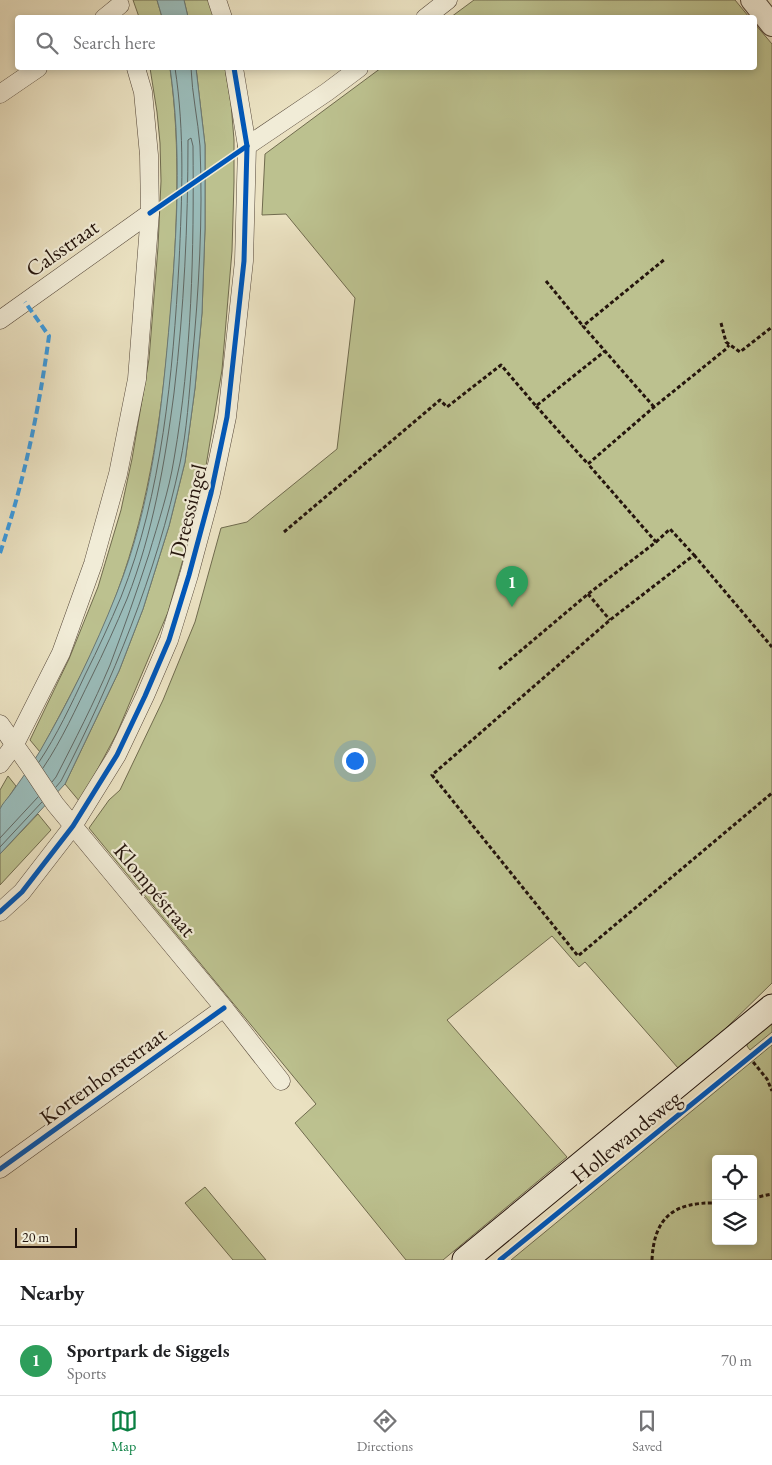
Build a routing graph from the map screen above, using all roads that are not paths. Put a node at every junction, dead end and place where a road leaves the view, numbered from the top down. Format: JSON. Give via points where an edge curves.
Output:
{"nodes":[{"id":1,"x":217,"y":0,"type":"edge"},
{"id":2,"x":448,"y":0,"type":"edge"},
{"id":3,"x":752,"y":0,"type":"edge"},
{"id":4,"x":120,"y":8,"type":"edge"},
{"id":5,"x":109,"y":15,"type":"edge"},
{"id":6,"x":222,"y":15,"type":"edge"},
{"id":7,"x":429,"y":15,"type":"edge"},
{"id":8,"x":772,"y":25,"type":"edge"},
{"id":9,"x":35,"y":70,"type":"edge"},
{"id":10,"x":137,"y":70,"type":"edge"},
{"id":11,"x":234,"y":70,"type":"edge"},
{"id":12,"x":356,"y":70,"type":"edge"},
{"id":13,"x":0,"y":94,"type":"edge"},
{"id":14,"x":247,"y":146,"type":"junction"},
{"id":15,"x":150,"y":213,"type":"junction"},
{"id":16,"x":0,"y":320,"type":"edge"},
{"id":17,"x":0,"y":724,"type":"edge"},
{"id":18,"x":15,"y":744,"type":"junction"},
{"id":19,"x":0,"y":764,"type":"edge"},
{"id":20,"x":73,"y":826,"type":"junction"},
{"id":21,"x":0,"y":912,"type":"edge"},
{"id":22,"x":772,"y":1007,"type":"edge"},
{"id":23,"x":224,"y":1008,"type":"junction"},
{"id":24,"x":281,"y":1081,"type":"dead end"},
{"id":25,"x":0,"y":1169,"type":"edge"},
{"id":26,"x":465,"y":1260,"type":"edge"}],
"edges":[{"from":1,"to":6,"type":"street"},
{"from":2,"to":7,"type":"street"},
{"from":3,"to":8,"type":"street"},
{"from":4,"to":5,"type":"street"},
{"from":9,"to":13,"type":"street"},
{"from":10,"to":15,"type":"street","via":[[143,92],[149,154]]},
{"from":11,"to":14,"type":"street","name":"Dreessingel"},
{"from":12,"to":14,"type":"street"},
{"from":14,"to":20,"type":"street","name":"Dreessingel","via":[[244,261],[238,328],[227,417],[211,493],[189,576],[165,648],[117,755]]},
{"from":15,"to":16,"type":"street","name":"Calsstraat"},
{"from":15,"to":18,"type":"street","via":[[137,379],[118,474],[93,564],[61,653]]},
{"from":17,"to":18,"type":"street","name":"Klompéstraat"},
{"from":18,"to":19,"type":"street"},
{"from":18,"to":20,"type":"street","name":"Klompéstraat"},
{"from":20,"to":21,"type":"street","name":"Dreessingel","via":[[22,892]]},
{"from":20,"to":23,"type":"street","name":"Klompéstraat"},
{"from":22,"to":26,"type":"main road","name":"Hollewandsweg"},
{"from":23,"to":24,"type":"street","name":"Klompéstraat"},
{"from":23,"to":25,"type":"street","name":"Kortenhorststraat"}]}
